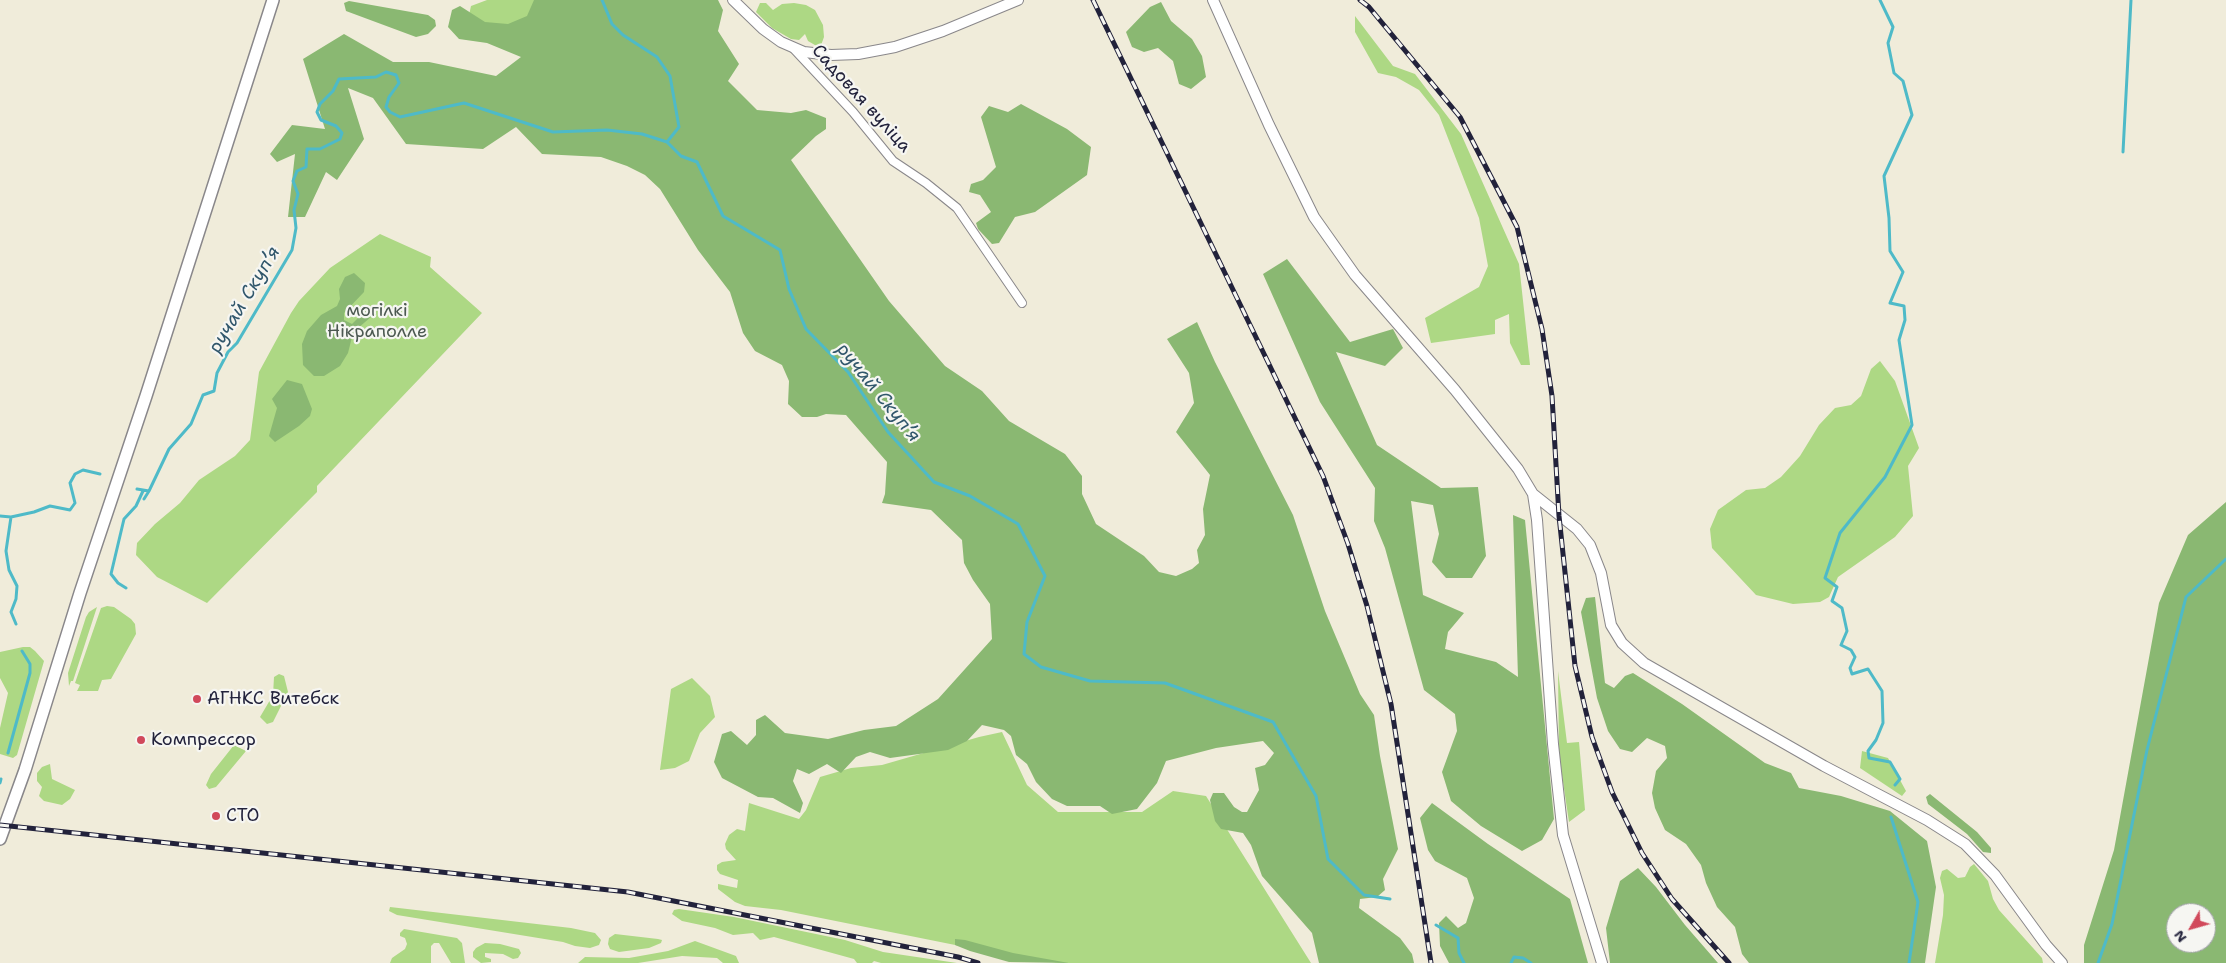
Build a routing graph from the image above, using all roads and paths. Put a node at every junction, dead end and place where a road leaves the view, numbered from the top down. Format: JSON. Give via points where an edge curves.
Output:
{"nodes":[{"id":1,"x":272,"y":0,"type":"edge"},
{"id":2,"x":733,"y":0,"type":"edge"},
{"id":3,"x":1018,"y":0,"type":"edge"},
{"id":4,"x":1213,"y":0,"type":"edge"},
{"id":5,"x":794,"y":49,"type":"junction"},
{"id":6,"x":1022,"y":303,"type":"dead end"},
{"id":7,"x":1533,"y":494,"type":"junction"},
{"id":8,"x":0,"y":839,"type":"edge"},
{"id":9,"x":1602,"y":963,"type":"edge"},
{"id":10,"x":2062,"y":963,"type":"edge"}],
"edges":[{"from":1,"to":8,"type":"main road"},
{"from":2,"to":5,"type":"street","name":"Садовая вуліца","via":[[763,29]]},
{"from":3,"to":5,"type":"street","name":"Садовая вуліца","via":[[896,47],[831,55]]},
{"from":4,"to":7,"type":"street","via":[[1314,216],[1355,275],[1455,390]]},
{"from":5,"to":6,"type":"street","name":"Садовая вуліца","via":[[893,161],[957,208]]},
{"from":7,"to":9,"type":"street","via":[[1563,834]]},
{"from":7,"to":10,"type":"street","via":[[1577,528],[1590,545],[1601,573],[1611,625],[1622,643],[1644,663],[1824,766],[1928,820],[1965,844],[1995,875]]}]}
